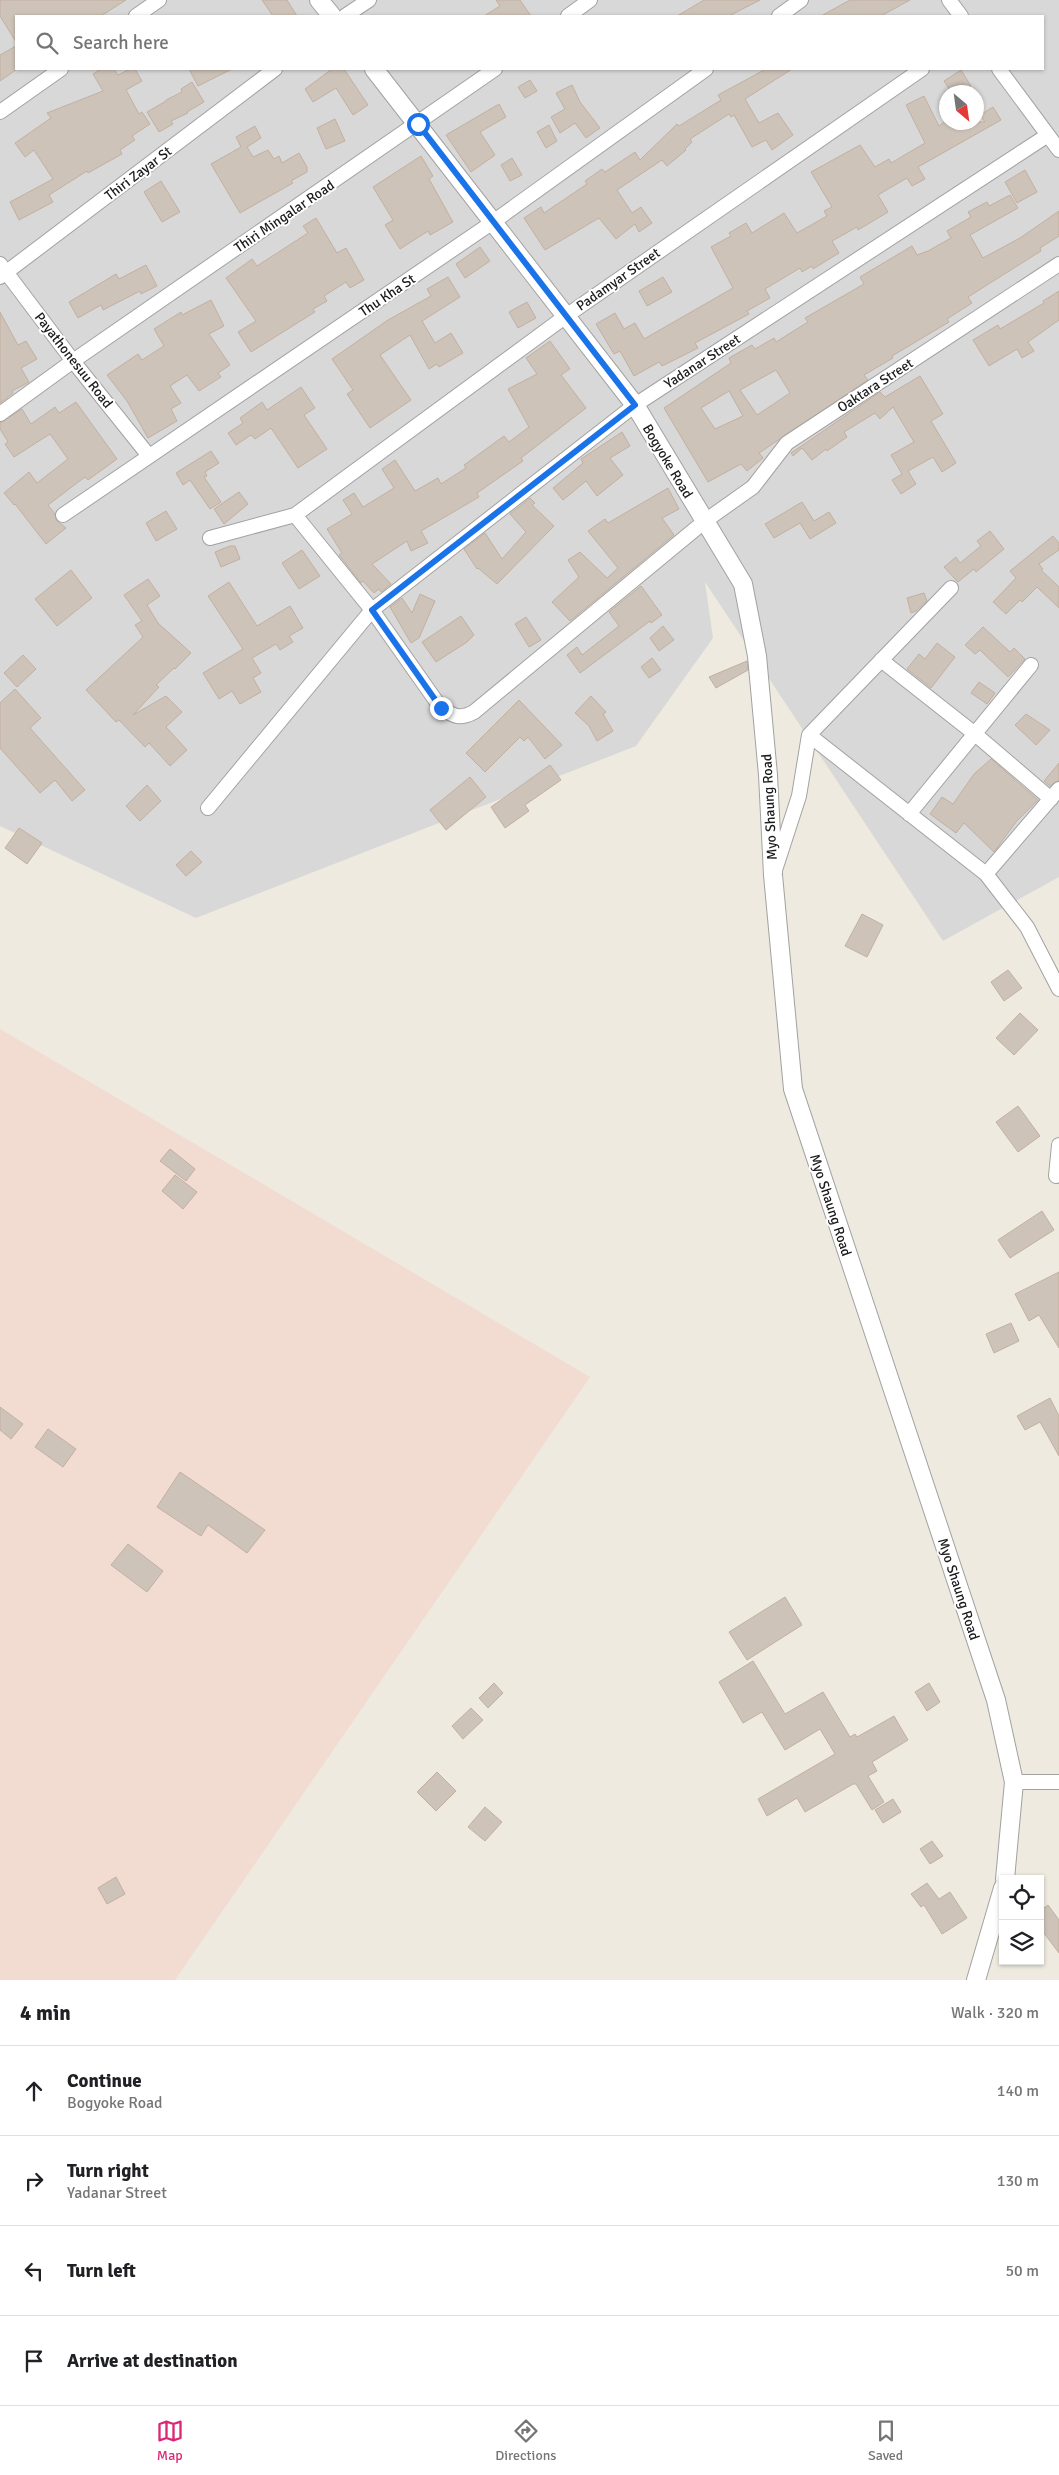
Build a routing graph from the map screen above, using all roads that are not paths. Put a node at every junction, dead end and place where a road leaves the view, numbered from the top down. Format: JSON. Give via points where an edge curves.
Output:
{"nodes":[{"id":1,"x":159,"y":0,"type":"edge"},
{"id":2,"x":319,"y":0,"type":"edge"},
{"id":3,"x":369,"y":0,"type":"edge"},
{"id":4,"x":590,"y":0,"type":"edge"},
{"id":5,"x":801,"y":0,"type":"edge"},
{"id":6,"x":949,"y":0,"type":"edge"},
{"id":7,"x":137,"y":15,"type":"edge"},
{"id":8,"x":331,"y":15,"type":"edge"},
{"id":9,"x":346,"y":15,"type":"edge"},
{"id":10,"x":569,"y":15,"type":"edge"},
{"id":11,"x":780,"y":15,"type":"edge"},
{"id":12,"x":960,"y":15,"type":"edge"},
{"id":13,"x":60,"y":70,"type":"edge"},
{"id":14,"x":274,"y":70,"type":"edge"},
{"id":15,"x":375,"y":70,"type":"edge"},
{"id":16,"x":493,"y":70,"type":"edge"},
{"id":17,"x":705,"y":70,"type":"edge"},
{"id":18,"x":921,"y":70,"type":"edge"},
{"id":19,"x":1000,"y":70,"type":"edge"},
{"id":20,"x":0,"y":112,"type":"edge"},
{"id":21,"x":418,"y":124,"type":"junction"},
{"id":22,"x":1048,"y":136,"type":"junction"},
{"id":23,"x":1059,"y":150,"type":"edge"},
{"id":24,"x":494,"y":222,"type":"junction"},
{"id":25,"x":1059,"y":264,"type":"edge"},
{"id":26,"x":2,"y":271,"type":"edge"},
{"id":27,"x":566,"y":316,"type":"junction"},
{"id":28,"x":73,"y":361,"type":"junction"},
{"id":29,"x":635,"y":405,"type":"junction"},
{"id":30,"x":0,"y":414,"type":"edge"},
{"id":31,"x":149,"y":456,"type":"junction"},
{"id":32,"x":63,"y":515,"type":"dead end"},
{"id":33,"x":295,"y":515,"type":"junction"},
{"id":34,"x":705,"y":521,"type":"junction"},
{"id":35,"x":210,"y":538,"type":"dead end"},
{"id":36,"x":951,"y":588,"type":"dead end"},
{"id":37,"x":372,"y":610,"type":"junction"},
{"id":38,"x":881,"y":660,"type":"junction"},
{"id":39,"x":1031,"y":665,"type":"dead end"},
{"id":40,"x":975,"y":734,"type":"junction"},
{"id":41,"x":809,"y":735,"type":"junction"},
{"id":42,"x":1055,"y":794,"type":"edge"},
{"id":43,"x":208,"y":808,"type":"dead end"},
{"id":44,"x":908,"y":814,"type":"junction"},
{"id":45,"x":986,"y":874,"type":"junction"},
{"id":46,"x":773,"y":875,"type":"junction"},
{"id":47,"x":1059,"y":989,"type":"edge"},
{"id":48,"x":1059,"y":1145,"type":"edge"},
{"id":49,"x":1056,"y":1176,"type":"dead end"},
{"id":50,"x":1014,"y":1782,"type":"junction"},
{"id":51,"x":1059,"y":1782,"type":"edge"},
{"id":52,"x":1005,"y":1875,"type":"edge"},
{"id":53,"x":999,"y":1902,"type":"edge"},
{"id":54,"x":976,"y":1980,"type":"edge"}],
"edges":[{"from":1,"to":7,"type":"street"},
{"from":2,"to":8,"type":"street"},
{"from":3,"to":9,"type":"street"},
{"from":4,"to":10,"type":"street"},
{"from":5,"to":11,"type":"street"},
{"from":6,"to":12,"type":"street"},
{"from":13,"to":20,"type":"street"},
{"from":14,"to":26,"type":"street","name":"Thiri Zayar St"},
{"from":15,"to":21,"type":"street","name":"Bogyoke Road"},
{"from":16,"to":21,"type":"street","name":"Thiri Mingalar Road"},
{"from":17,"to":24,"type":"street","name":"Thu Kha St"},
{"from":18,"to":27,"type":"street","name":"Padamyar Street"},
{"from":19,"to":22,"type":"street"},
{"from":21,"to":24,"type":"street","name":"Bogyoke Road"},
{"from":21,"to":28,"type":"street","name":"Thiri Mingalar Road"},
{"from":22,"to":23,"type":"street"},
{"from":22,"to":29,"type":"street","name":"Yadanar Street"},
{"from":24,"to":27,"type":"street","name":"Bogyoke Road"},
{"from":24,"to":31,"type":"street","name":"Thu Kha St"},
{"from":25,"to":34,"type":"street","name":"Oaktara Street","via":[[787,443],[753,487]]},
{"from":26,"to":28,"type":"street","name":"Payathonesuu Road"},
{"from":27,"to":29,"type":"street","name":"Bogyoke Road"},
{"from":27,"to":33,"type":"street","name":"Padamyar Street"},
{"from":28,"to":30,"type":"street","name":"Thiri Mingalar Road"},
{"from":28,"to":31,"type":"street","name":"Payathonesuu Road"},
{"from":29,"to":34,"type":"street","name":"Bogyoke Road"},
{"from":29,"to":37,"type":"street","name":"Yadanar Street"},
{"from":31,"to":32,"type":"street","name":"Thu Kha St"},
{"from":33,"to":35,"type":"street"},
{"from":33,"to":37,"type":"street"},
{"from":34,"to":37,"type":"street","name":"Oaktara Street","via":[[464,717],[457,717],[441,708]]},
{"from":34,"to":46,"type":"street","name":"Myo Shaung Road","via":[[743,584],[757,656]]},
{"from":36,"to":38,"type":"street"},
{"from":37,"to":43,"type":"street","name":"Yadanar Street"},
{"from":38,"to":40,"type":"street"},
{"from":38,"to":41,"type":"street"},
{"from":39,"to":40,"type":"street"},
{"from":40,"to":42,"type":"street"},
{"from":40,"to":44,"type":"street"},
{"from":41,"to":44,"type":"street"},
{"from":41,"to":46,"type":"street","via":[[800,796]]},
{"from":42,"to":45,"type":"street"},
{"from":44,"to":45,"type":"street"},
{"from":45,"to":47,"type":"street","via":[[1027,927]]},
{"from":46,"to":50,"type":"street","name":"Myo Shaung Road","via":[[793,1089],[996,1700]]},
{"from":48,"to":49,"type":"street"},
{"from":50,"to":51,"type":"street"},
{"from":50,"to":52,"type":"street","name":"Myo Shaung Road"},
{"from":53,"to":54,"type":"street"}]}
